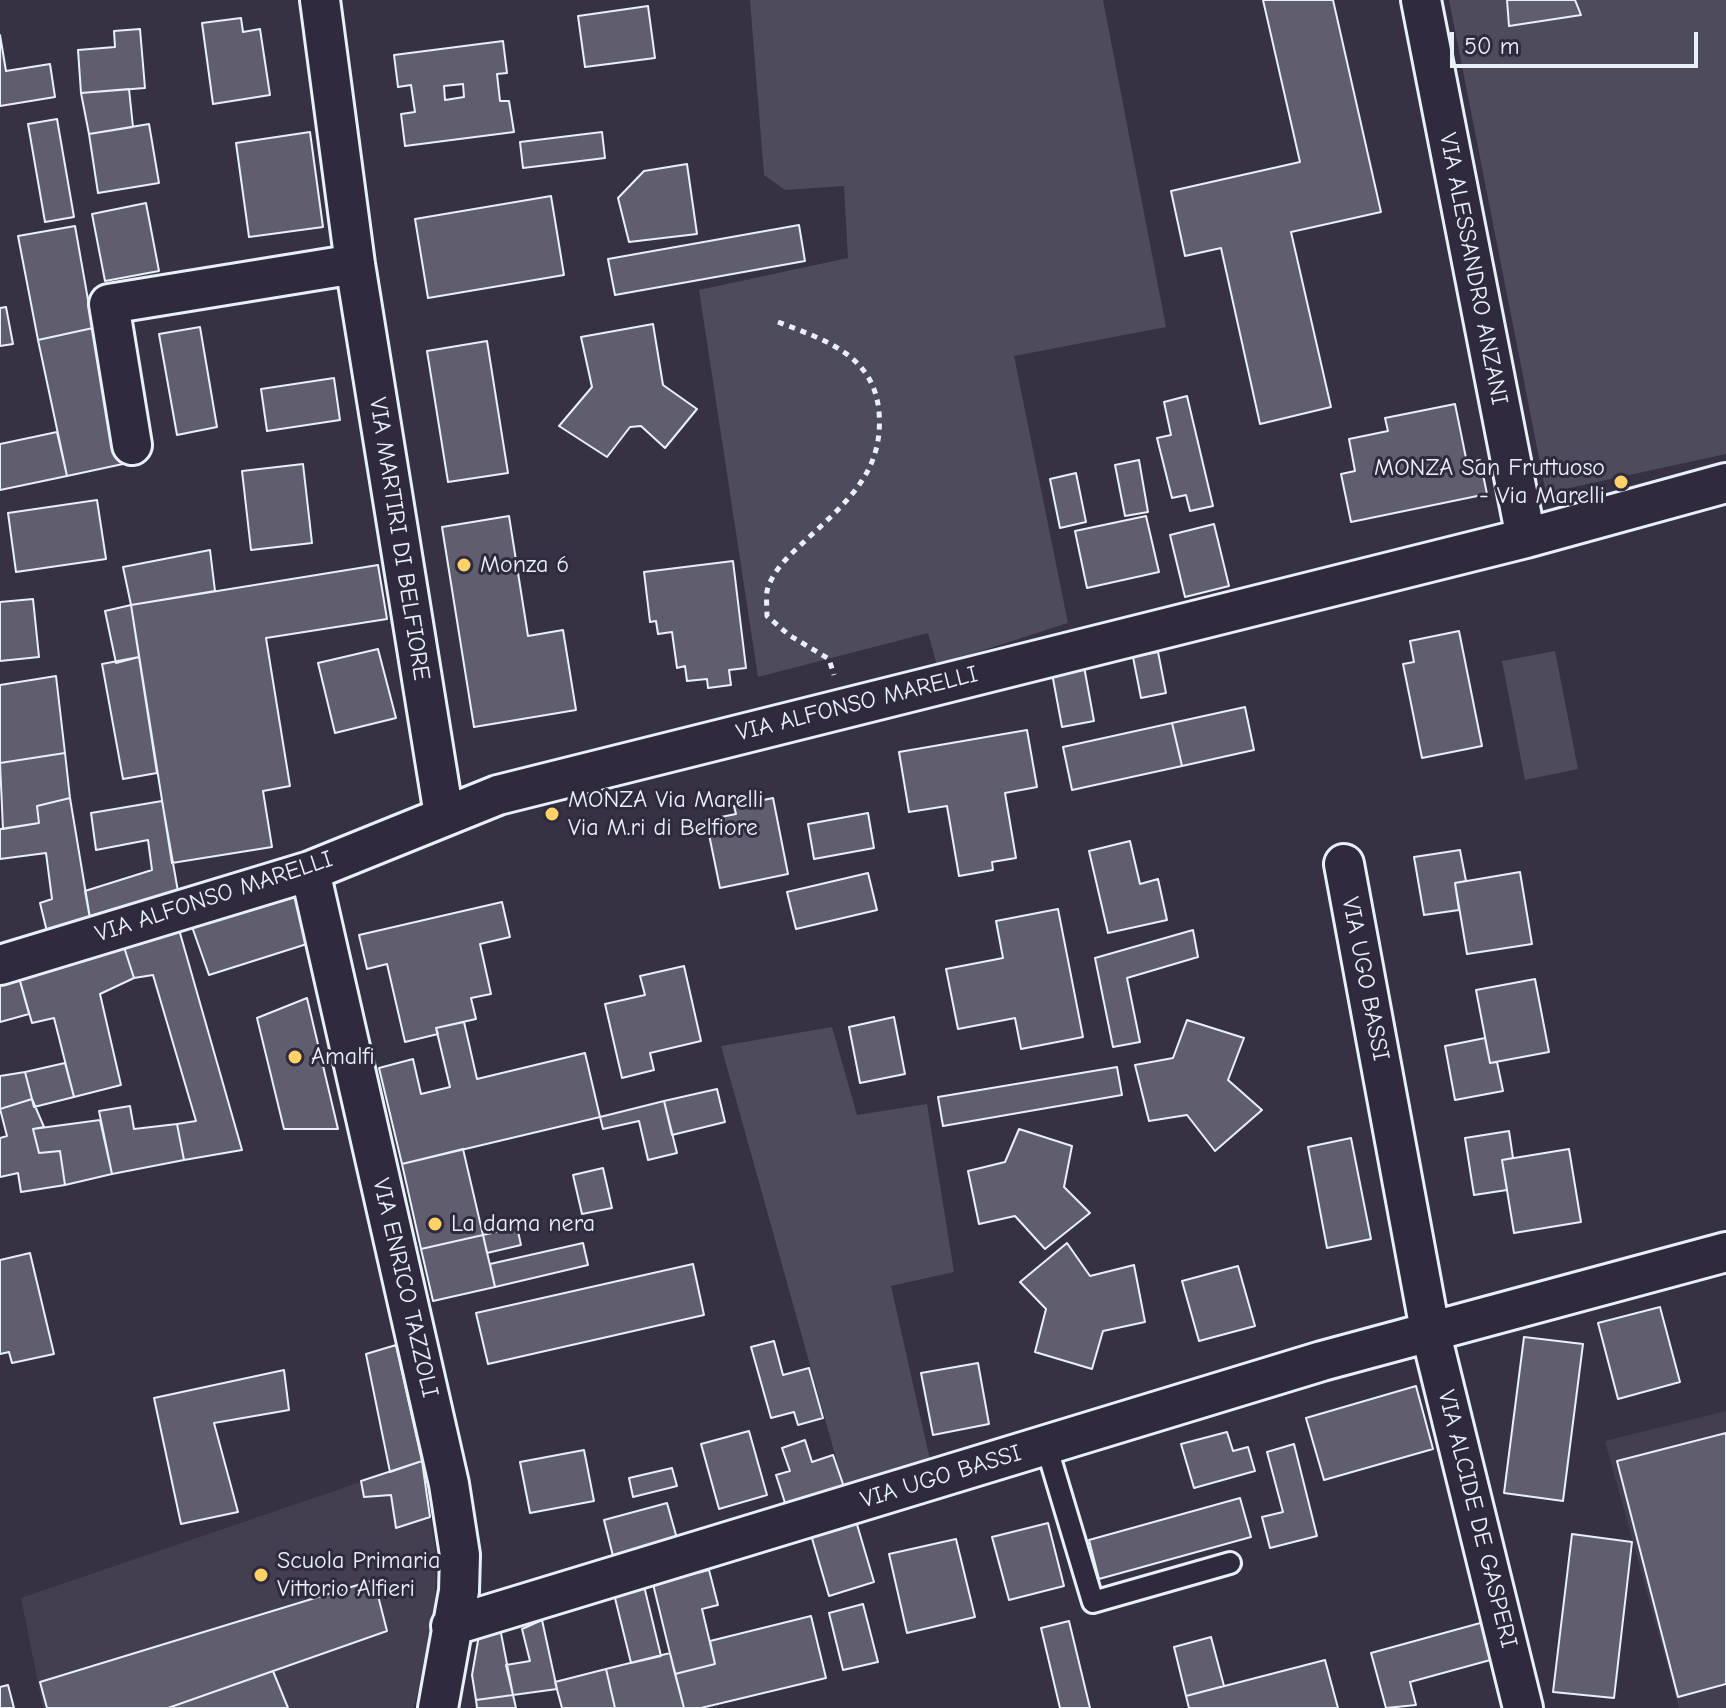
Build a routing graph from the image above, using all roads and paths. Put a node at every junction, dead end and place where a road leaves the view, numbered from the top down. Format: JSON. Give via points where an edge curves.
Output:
{"nodes":[{"id":1,"x":320,"y":0,"type":"edge"},
{"id":2,"x":1421,"y":0,"type":"edge"},
{"id":3,"x":355,"y":264,"type":"junction"},
{"id":4,"x":778,"y":322,"type":"dead end"},
{"id":5,"x":132,"y":445,"type":"dead end"},
{"id":6,"x":1726,"y":483,"type":"edge"},
{"id":7,"x":1526,"y":538,"type":"junction"},
{"id":8,"x":843,"y":708,"type":"junction"},
{"id":9,"x":444,"y":815,"type":"junction"},
{"id":10,"x":1344,"y":864,"type":"dead end"},
{"id":11,"x":310,"y":871,"type":"junction"},
{"id":12,"x":0,"y":965,"type":"edge"},
{"id":13,"x":1726,"y":1252,"type":"edge"},
{"id":14,"x":1430,"y":1330,"type":"junction"},
{"id":15,"x":1046,"y":1445,"type":"junction"},
{"id":16,"x":1230,"y":1563,"type":"dead end"},
{"id":17,"x":451,"y":1626,"type":"junction"},
{"id":18,"x":438,"y":1708,"type":"edge"},
{"id":19,"x":1523,"y":1708,"type":"edge"}],
"edges":[{"from":1,"to":3,"type":"street","name":"VIA MARTIRI DI BELFIORE"},
{"from":2,"to":7,"type":"street","name":"VIA ALESSANDRO ANZANI"},
{"from":3,"to":5,"type":"street","via":[[109,304]]},
{"from":3,"to":9,"type":"street","name":"VIA MARTIRI DI BELFIORE"},
{"from":4,"to":8,"type":"path","via":[[859,362],[877,389],[880,430],[870,472],[782,561],[767,591],[767,616],[829,659]]},
{"from":6,"to":7,"type":"street","name":"VIA ALFONSO MARELLI"},
{"from":7,"to":8,"type":"street","name":"VIA ALFONSO MARELLI"},
{"from":8,"to":9,"type":"street","name":"VIA ALFONSO MARELLI","via":[[498,795]]},
{"from":9,"to":11,"type":"street","name":"VIA ALFONSO MARELLI"},
{"from":10,"to":14,"type":"street","name":"VIA UGO BASSI"},
{"from":11,"to":12,"type":"street","name":"VIA ALFONSO MARELLI"},
{"from":11,"to":17,"type":"street","name":"VIA ENRICO TAZZOLI","via":[[449,1484],[461,1569]]},
{"from":13,"to":14,"type":"street","name":"VIA UGO BASSI"},
{"from":14,"to":15,"type":"street","name":"VIA UGO BASSI"},
{"from":14,"to":19,"type":"street","name":"VIA ALCIDE DE GASPERI"},
{"from":15,"to":16,"type":"lane","via":[[1093,1602]]},
{"from":15,"to":17,"type":"street","name":"VIA UGO BASSI"},
{"from":17,"to":18,"type":"street","name":"VIA ENRICO TAZZOLI"}]}
